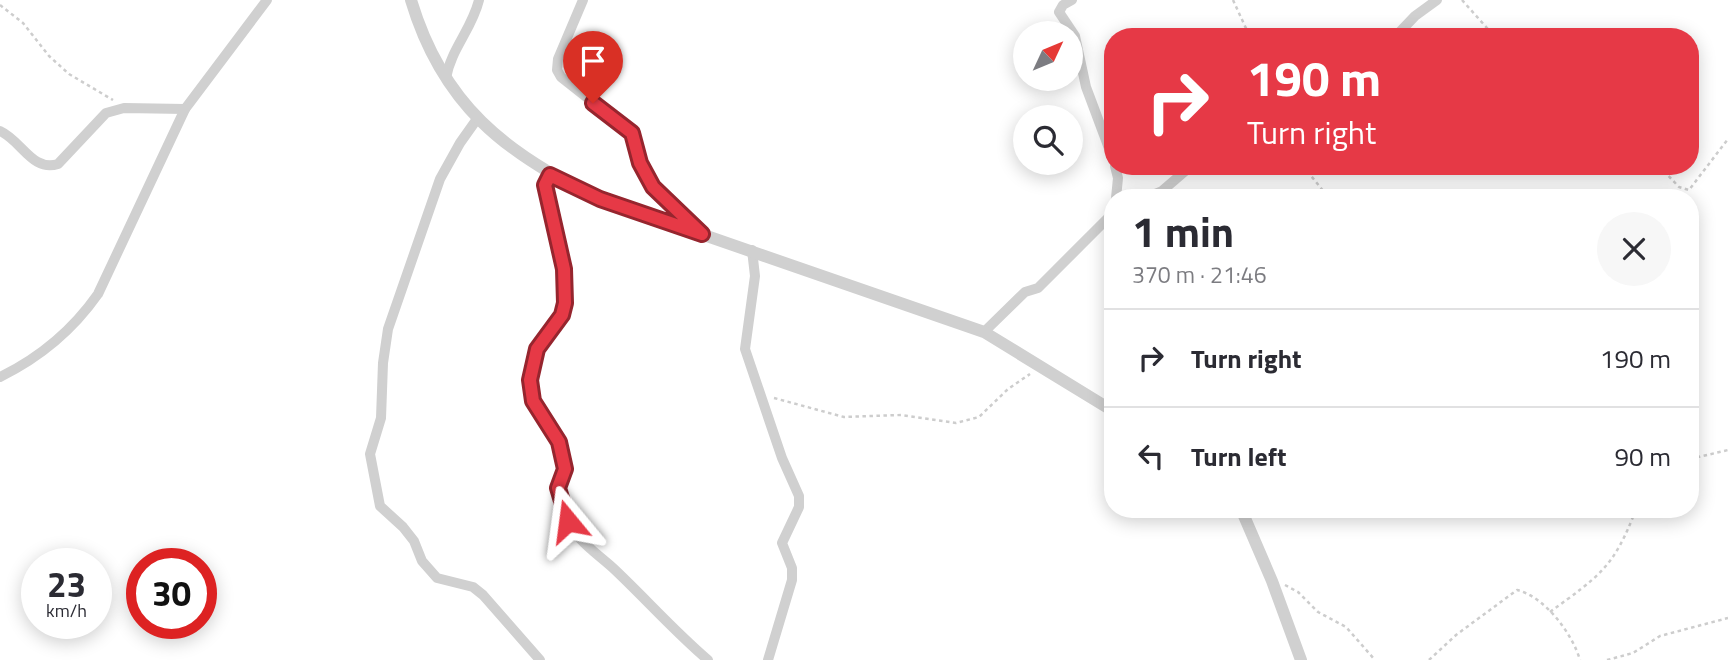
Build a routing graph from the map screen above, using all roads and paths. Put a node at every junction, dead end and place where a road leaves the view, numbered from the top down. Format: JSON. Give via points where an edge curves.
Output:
{"nodes":[{"id":1,"x":266,"y":0,"type":"edge"},
{"id":2,"x":411,"y":0,"type":"edge"},
{"id":3,"x":479,"y":0,"type":"edge"},
{"id":4,"x":583,"y":0,"type":"edge"},
{"id":5,"x":1072,"y":0,"type":"edge"},
{"id":6,"x":1233,"y":0,"type":"edge"},
{"id":7,"x":1437,"y":0,"type":"edge"},
{"id":8,"x":1462,"y":0,"type":"edge"},
{"id":9,"x":0,"y":5,"type":"edge"},
{"id":10,"x":1247,"y":28,"type":"edge"},
{"id":11,"x":1404,"y":28,"type":"edge"},
{"id":12,"x":1487,"y":28,"type":"edge"},
{"id":13,"x":446,"y":78,"type":"junction"},
{"id":14,"x":124,"y":108,"type":"junction"},
{"id":15,"x":185,"y":109,"type":"junction"},
{"id":16,"x":477,"y":119,"type":"junction"},
{"id":17,"x":0,"y":131,"type":"edge"},
{"id":18,"x":1104,"y":135,"type":"edge"},
{"id":19,"x":1728,"y":139,"type":"edge"},
{"id":20,"x":550,"y":175,"type":"junction"},
{"id":21,"x":1181,"y":175,"type":"edge"},
{"id":22,"x":1310,"y":175,"type":"edge"},
{"id":23,"x":1668,"y":175,"type":"edge"},
{"id":24,"x":1164,"y":189,"type":"edge"},
{"id":25,"x":1322,"y":189,"type":"edge"},
{"id":26,"x":1686,"y":189,"type":"edge"},
{"id":27,"x":1690,"y":189,"type":"edge"},
{"id":28,"x":1104,"y":221,"type":"edge"},
{"id":29,"x":702,"y":234,"type":"junction"},
{"id":30,"x":751,"y":250,"type":"junction"},
{"id":31,"x":984,"y":332,"type":"junction"},
{"id":32,"x":1048,"y":371,"type":"junction"},
{"id":33,"x":0,"y":377,"type":"edge"},
{"id":34,"x":761,"y":394,"type":"junction"},
{"id":35,"x":1104,"y":405,"type":"edge"},
{"id":36,"x":1728,"y":450,"type":"edge"},
{"id":37,"x":1699,"y":457,"type":"edge"},
{"id":38,"x":1245,"y":518,"type":"edge"},
{"id":39,"x":1632,"y":518,"type":"edge"},
{"id":40,"x":1272,"y":581,"type":"junction"},
{"id":41,"x":1550,"y":612,"type":"junction"},
{"id":42,"x":1728,"y":618,"type":"edge"},
{"id":43,"x":540,"y":660,"type":"edge"},
{"id":44,"x":708,"y":660,"type":"edge"},
{"id":45,"x":768,"y":660,"type":"edge"},
{"id":46,"x":1301,"y":660,"type":"edge"},
{"id":47,"x":1375,"y":660,"type":"edge"},
{"id":48,"x":1429,"y":660,"type":"edge"},
{"id":49,"x":1580,"y":660,"type":"edge"},
{"id":50,"x":1607,"y":660,"type":"edge"}],
"edges":[{"from":1,"to":15,"type":"street"},
{"from":2,"to":13,"type":"street","via":[[430,52]]},
{"from":3,"to":13,"type":"street","via":[[474,18],[449,60]]},
{"from":4,"to":29,"type":"street","via":[[557,70],[632,133],[653,187]]},
{"from":5,"to":18,"type":"street","via":[[1059,12],[1075,36],[1086,87]]},
{"from":6,"to":10,"type":"path"},
{"from":7,"to":11,"type":"street"},
{"from":8,"to":12,"type":"path"},
{"from":9,"to":14,"type":"path","via":[[23,23],[48,56],[69,74]]},
{"from":13,"to":16,"type":"street"},
{"from":14,"to":15,"type":"street"},
{"from":14,"to":17,"type":"street","via":[[106,113],[58,164],[49,167],[39,165]]},
{"from":15,"to":33,"type":"street","via":[[98,293],[79,321],[56,342]]},
{"from":16,"to":20,"type":"street","via":[[502,143]]},
{"from":16,"to":43,"type":"street","via":[[440,179],[398,296],[383,363],[381,418],[370,454],[380,506],[414,541],[428,568],[447,583],[468,585],[483,595]]},
{"from":19,"to":27,"type":"path"},
{"from":20,"to":29,"type":"street","via":[[600,199]]},
{"from":20,"to":44,"type":"street","via":[[546,199],[564,269],[565,303],[562,315],[537,349],[530,380],[533,401],[561,449],[565,469],[558,488],[563,509],[578,539]]},
{"from":21,"to":24,"type":"street"},
{"from":22,"to":25,"type":"path"},
{"from":23,"to":26,"type":"path"},
{"from":28,"to":31,"type":"street","via":[[1038,288],[1025,292]]},
{"from":29,"to":30,"type":"street"},
{"from":30,"to":31,"type":"street"},
{"from":30,"to":34,"type":"street","via":[[755,276],[745,349]]},
{"from":31,"to":32,"type":"street"},
{"from":32,"to":34,"type":"path","via":[[1028,375],[979,417],[956,423],[901,415],[844,417]]},
{"from":32,"to":35,"type":"street"},
{"from":34,"to":45,"type":"street","via":[[799,496],[799,507],[782,542],[792,580]]},
{"from":36,"to":37,"type":"path"},
{"from":38,"to":40,"type":"street"},
{"from":39,"to":41,"type":"path","via":[[1615,558]]},
{"from":40,"to":46,"type":"street"},
{"from":40,"to":47,"type":"path","via":[[1289,587],[1318,612],[1346,627]]},
{"from":41,"to":48,"type":"path","via":[[1524,592],[1512,591]]},
{"from":41,"to":49,"type":"path","via":[[1574,643]]},
{"from":42,"to":50,"type":"path","via":[[1660,636],[1633,653]]}]}
